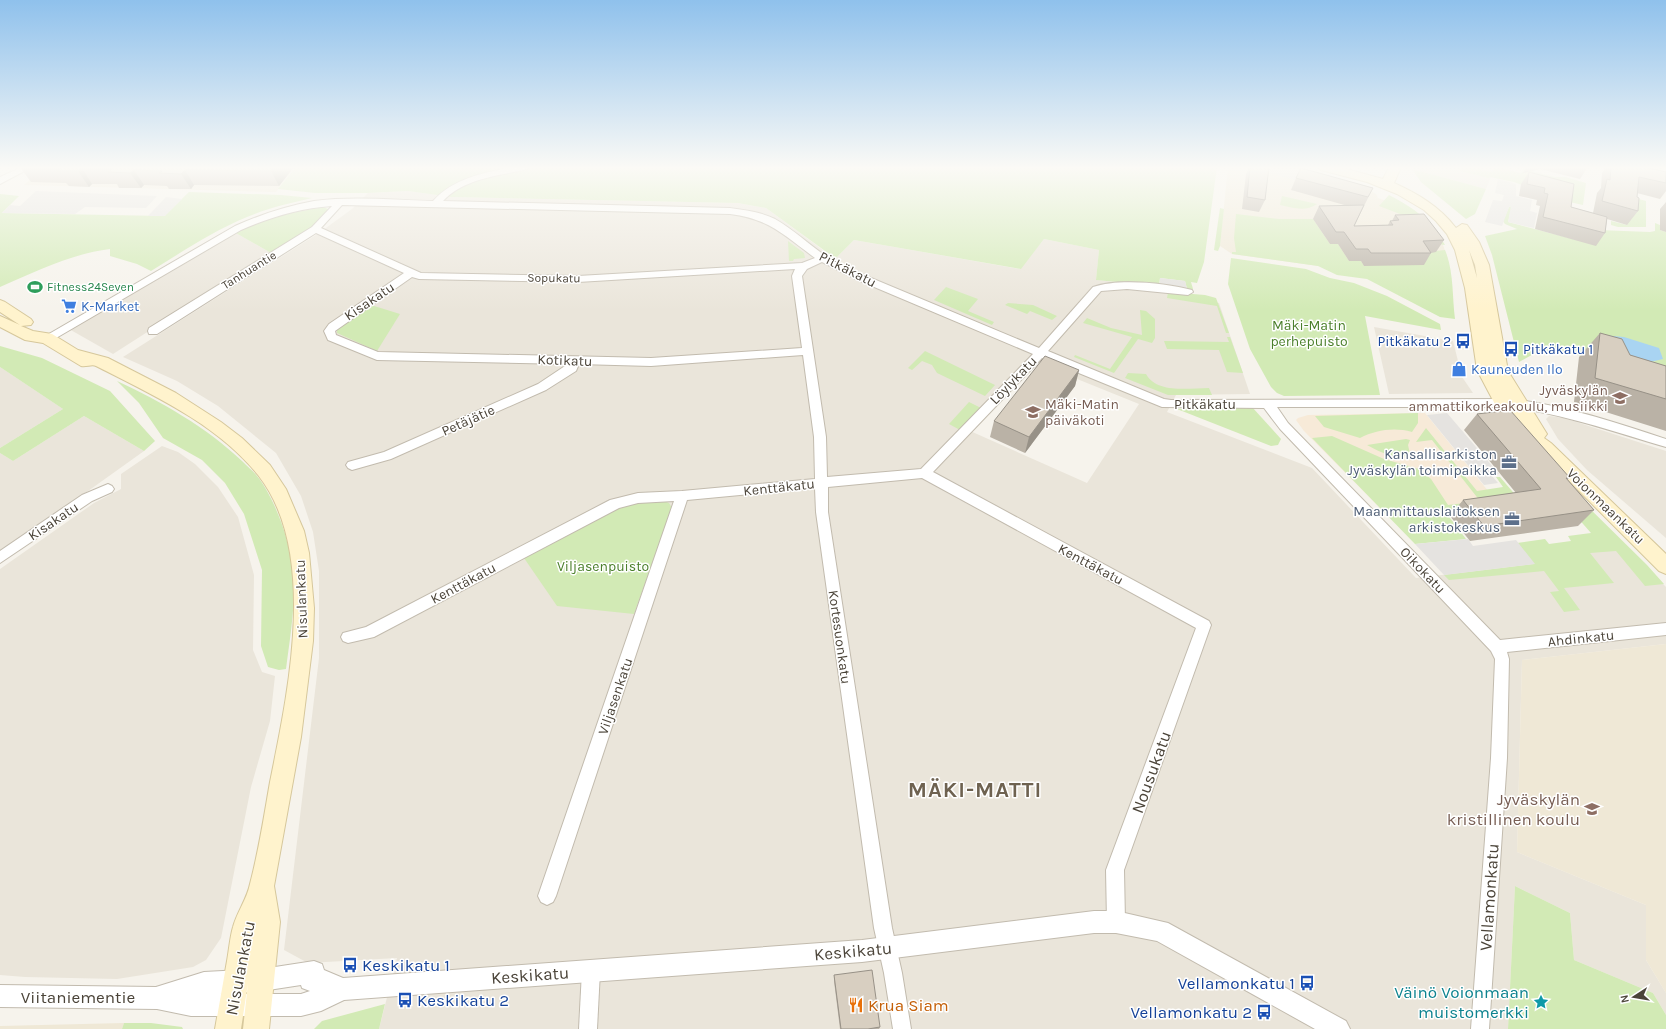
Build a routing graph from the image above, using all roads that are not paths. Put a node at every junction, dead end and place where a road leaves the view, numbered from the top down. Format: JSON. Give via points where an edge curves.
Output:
{"nodes":[{"id":1,"x":268,"y":215,"type":"edge"},
{"id":2,"x":329,"y":215,"type":"edge"},
{"id":3,"x":758,"y":215,"type":"edge"},
{"id":4,"x":1437,"y":215,"type":"edge"},
{"id":5,"x":1449,"y":215,"type":"edge"},
{"id":6,"x":315,"y":229,"type":"junction"},
{"id":7,"x":822,"y":259,"type":"junction"},
{"id":8,"x":802,"y":266,"type":"junction"},
{"id":9,"x":411,"y":273,"type":"junction"},
{"id":10,"x":1188,"y":292,"type":"dead end"},
{"id":11,"x":0,"y":305,"type":"edge"},
{"id":12,"x":0,"y":320,"type":"edge"},
{"id":13,"x":153,"y":331,"type":"dead end"},
{"id":14,"x":329,"y":331,"type":"joint"},
{"id":15,"x":47,"y":338,"type":"junction"},
{"id":16,"x":808,"y":351,"type":"junction"},
{"id":17,"x":1040,"y":353,"type":"junction"},
{"id":18,"x":575,"y":361,"type":"junction"},
{"id":19,"x":1501,"y":402,"type":"junction"},
{"id":20,"x":1268,"y":404,"type":"junction"},
{"id":21,"x":1518,"y":404,"type":"junction"},
{"id":22,"x":1666,"y":443,"type":"edge"},
{"id":23,"x":1545,"y":447,"type":"junction"},
{"id":24,"x":352,"y":465,"type":"dead end"},
{"id":25,"x":924,"y":473,"type":"junction"},
{"id":26,"x":822,"y":482,"type":"junction"},
{"id":27,"x":108,"y":489,"type":"dead end"},
{"id":28,"x":682,"y":496,"type":"junction"},
{"id":29,"x":0,"y":558,"type":"edge"},
{"id":30,"x":1666,"y":566,"type":"edge"},
{"id":31,"x":1204,"y":625,"type":"joint"},
{"id":32,"x":1666,"y":629,"type":"edge"},
{"id":33,"x":348,"y":637,"type":"dead end"},
{"id":34,"x":1497,"y":647,"type":"junction"},
{"id":35,"x":262,"y":886,"type":"junction"},
{"id":36,"x":547,"y":896,"type":"dead end"},
{"id":37,"x":1116,"y":922,"type":"junction"},
{"id":38,"x":888,"y":948,"type":"junction"},
{"id":39,"x":592,"y":971,"type":"junction"},
{"id":40,"x":262,"y":980,"type":"junction"},
{"id":41,"x":236,"y":981,"type":"junction"},
{"id":42,"x":342,"y":990,"type":"junction"},
{"id":43,"x":0,"y":996,"type":"edge"},
{"id":44,"x":157,"y":998,"type":"junction"},
{"id":45,"x":230,"y":1017,"type":"edge"},
{"id":46,"x":258,"y":1017,"type":"edge"},
{"id":47,"x":588,"y":1029,"type":"edge"},
{"id":48,"x":902,"y":1029,"type":"edge"},
{"id":49,"x":1338,"y":1029,"type":"edge"},
{"id":50,"x":1480,"y":1029,"type":"edge"}],
"edges":[{"from":1,"to":15,"type":"street","name":"Pitkäkatu","via":[[238,228]]},
{"from":2,"to":6,"type":"street","name":"Tanhuantie"},
{"from":3,"to":7,"type":"street","name":"Pitkäkatu","via":[[783,228]]},
{"from":4,"to":19,"type":"main road","name":"Voionmaankatu","via":[[1458,241],[1466,262],[1484,369]]},
{"from":5,"to":21,"type":"main road","name":"Voionmaankatu","via":[[1472,242],[1482,266],[1500,371]]},
{"from":6,"to":9,"type":"street","name":"Sopukatu"},
{"from":6,"to":13,"type":"street","name":"Tanhuantie"},
{"from":7,"to":8,"type":"street"},
{"from":7,"to":17,"type":"street","name":"Pitkäkatu"},
{"from":8,"to":9,"type":"street","name":"Sopukatu","via":[[578,279],[419,276]]},
{"from":8,"to":16,"type":"street","name":"Kortesuonkatu","via":[[797,276]]},
{"from":9,"to":14,"type":"street","name":"Kisakatu"},
{"from":10,"to":17,"type":"street","name":"Löylykatu","via":[[1130,286],[1102,287],[1092,294]]},
{"from":11,"to":15,"type":"main road","name":"Nisulankatu","via":[[42,330]]},
{"from":12,"to":15,"type":"main road","name":"Nisulankatu","via":[[30,336]]},
{"from":14,"to":18,"type":"street","name":"Kotikatu","via":[[332,337],[377,356]]},
{"from":15,"to":35,"type":"main road","name":"Nisulankatu","via":[[94,367],[119,372],[170,397],[236,442],[264,470],[277,489],[295,531],[303,575],[303,642],[290,737]]},
{"from":16,"to":18,"type":"street","name":"Kotikatu","via":[[651,362]]},
{"from":16,"to":26,"type":"street","name":"Kortesuonkatu","via":[[820,437]]},
{"from":17,"to":20,"type":"street","name":"Pitkäkatu","via":[[1162,403]]},
{"from":17,"to":25,"type":"street","name":"Löylykatu"},
{"from":18,"to":24,"type":"street","name":"Petäjätie","via":[[572,368],[542,387],[387,456]]},
{"from":19,"to":20,"type":"street","name":"Pitkäkatu"},
{"from":19,"to":21,"type":"street","name":"Pitkäkatu"},
{"from":19,"to":23,"type":"main road","name":"Voionmaankatu","via":[[1532,439]]},
{"from":20,"to":34,"type":"street","name":"Oikokatu","via":[[1284,426]]},
{"from":21,"to":22,"type":"street","name":"Pitkäkatu","via":[[1561,410]]},
{"from":21,"to":23,"type":"main road","name":"Voionmaankatu","via":[[1543,438]]},
{"from":23,"to":30,"type":"main road","name":"Voionmaankatu"},
{"from":25,"to":26,"type":"street","name":"Kenttäkatu"},
{"from":25,"to":31,"type":"street","name":"Kenttäkatu"},
{"from":26,"to":28,"type":"street","name":"Kenttäkatu"},
{"from":26,"to":38,"type":"street","name":"Kortesuonkatu","via":[[823,519]]},
{"from":27,"to":29,"type":"street","name":"Kisakatu","via":[[88,498]]},
{"from":28,"to":33,"type":"street","name":"Kenttäkatu","via":[[638,498],[615,504],[369,632]]},
{"from":28,"to":36,"type":"street","name":"Viljasenkatu"},
{"from":31,"to":37,"type":"street","name":"Nousukatu","via":[[1115,870]]},
{"from":32,"to":34,"type":"street","name":"Ahdinkatu"},
{"from":34,"to":50,"type":"street","name":"Vellamonkatu","via":[[1502,659],[1499,758]]},
{"from":35,"to":40,"type":"main road","name":"Nisulankatu","via":[[268,922]]},
{"from":35,"to":41,"type":"main road","name":"Nisulankatu","via":[[245,927]]},
{"from":37,"to":38,"type":"street","name":"Keskikatu","via":[[1094,922]]},
{"from":37,"to":49,"type":"street","name":"Keskikatu","via":[[1160,931]]},
{"from":38,"to":39,"type":"street","name":"Keskikatu"},
{"from":38,"to":48,"type":"street","name":"Kortesuonkatu"},
{"from":39,"to":42,"type":"street","name":"Keskikatu"},
{"from":39,"to":47,"type":"street"},
{"from":40,"to":41,"type":"street","name":"Viitaniementie"},
{"from":40,"to":42,"type":"street","via":[[314,972],[310,980],[326,981]]},
{"from":40,"to":46,"type":"main road","name":"Nisulankatu"},
{"from":41,"to":44,"type":"street","name":"Viitaniementie","via":[[204,983]]},
{"from":41,"to":45,"type":"main road","name":"Nisulankatu"},
{"from":42,"to":46,"type":"street","name":"Keskikatu","via":[[321,1000]]},
{"from":43,"to":44,"type":"street","name":"Viitaniementie"},
{"from":44,"to":45,"type":"street","name":"Viitaniementie"},
{"from":45,"to":46,"type":"street","name":"Keskikatu"}]}
